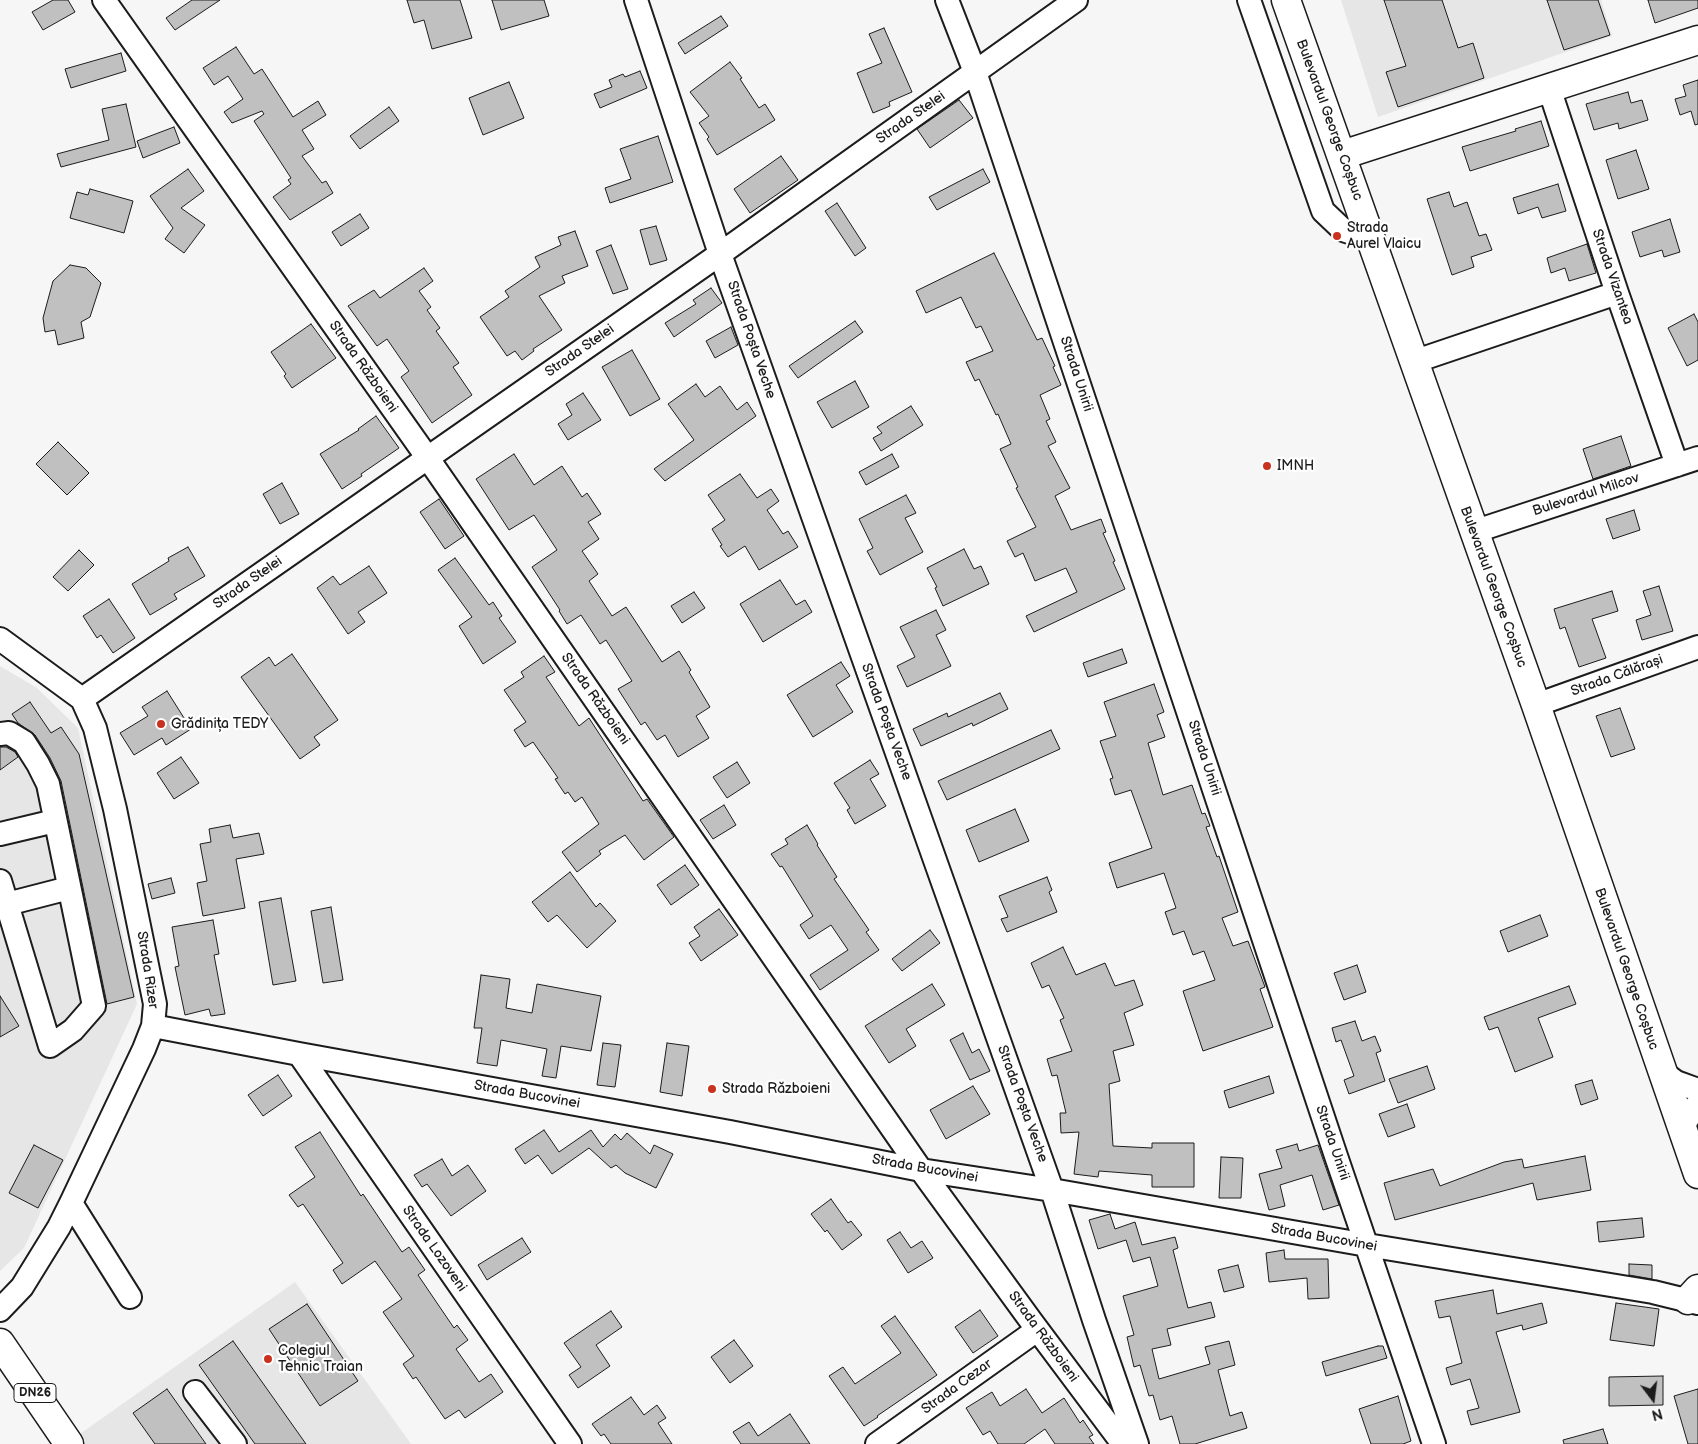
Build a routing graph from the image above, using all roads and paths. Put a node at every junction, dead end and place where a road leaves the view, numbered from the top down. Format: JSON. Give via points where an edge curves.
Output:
{"nodes":[{"id":1,"x":104,"y":0,"type":"edge"},
{"id":2,"x":636,"y":0,"type":"edge"},
{"id":3,"x":947,"y":0,"type":"edge"},
{"id":4,"x":1076,"y":0,"type":"edge"},
{"id":5,"x":1249,"y":0,"type":"edge"},
{"id":6,"x":1286,"y":0,"type":"edge"},
{"id":7,"x":1698,"y":40,"type":"edge"},
{"id":8,"x":975,"y":72,"type":"junction"},
{"id":9,"x":1549,"y":88,"type":"junction"},
{"id":10,"x":1342,"y":155,"type":"junction"},
{"id":11,"x":1370,"y":239,"type":"junction"},
{"id":12,"x":720,"y":254,"type":"junction"},
{"id":13,"x":1617,"y":293,"type":"junction"},
{"id":14,"x":1413,"y":362,"type":"junction"},
{"id":15,"x":427,"y":457,"type":"junction"},
{"id":16,"x":1688,"y":462,"type":"edge"},
{"id":17,"x":1473,"y":532,"type":"junction"},
{"id":18,"x":0,"y":639,"type":"edge"},
{"id":19,"x":1698,"y":647,"type":"edge"},
{"id":20,"x":82,"y":699,"type":"junction"},
{"id":21,"x":1536,"y":705,"type":"junction"},
{"id":22,"x":0,"y":734,"type":"edge"},
{"id":23,"x":55,"y":821,"type":"junction"},
{"id":24,"x":0,"y":834,"type":"edge"},
{"id":25,"x":0,"y":881,"type":"edge"},
{"id":26,"x":69,"y":888,"type":"junction"},
{"id":27,"x":7,"y":904,"type":"junction"},
{"id":28,"x":153,"y":1026,"type":"junction"},
{"id":29,"x":299,"y":1054,"type":"junction"},
{"id":30,"x":1661,"y":1071,"type":"junction"},
{"id":31,"x":1698,"y":1090,"type":"edge"},
{"id":32,"x":1698,"y":1103,"type":"edge"},
{"id":33,"x":1681,"y":1130,"type":"junction"},
{"id":34,"x":921,"y":1170,"type":"junction"},
{"id":35,"x":1698,"y":1174,"type":"edge"},
{"id":36,"x":1052,"y":1190,"type":"junction"},
{"id":37,"x":71,"y":1203,"type":"junction"},
{"id":38,"x":1367,"y":1245,"type":"junction"},
{"id":39,"x":130,"y":1297,"type":"dead end"},
{"id":40,"x":1695,"y":1297,"type":"edge"},
{"id":41,"x":0,"y":1310,"type":"edge"},
{"id":42,"x":1037,"y":1330,"type":"junction"},
{"id":43,"x":0,"y":1343,"type":"edge"},
{"id":44,"x":195,"y":1392,"type":"dead end"},
{"id":45,"x":69,"y":1444,"type":"edge"},
{"id":46,"x":235,"y":1444,"type":"edge"},
{"id":47,"x":570,"y":1444,"type":"edge"},
{"id":48,"x":876,"y":1444,"type":"edge"},
{"id":49,"x":1123,"y":1444,"type":"edge"},
{"id":50,"x":1137,"y":1444,"type":"edge"},
{"id":51,"x":1434,"y":1444,"type":"edge"}],
"edges":[{"from":1,"to":15,"type":"street","name":"Strada Războieni"},
{"from":2,"to":12,"type":"street","name":"Strada Poșta Veche"},
{"from":3,"to":8,"type":"street","name":"Strada Unirii"},
{"from":4,"to":8,"type":"street","name":"Strada Stelei"},
{"from":5,"to":11,"type":"street","via":[[1323,211],[1343,230]]},
{"from":6,"to":10,"type":"main road","name":"Bulevardul George Coșbuc"},
{"from":7,"to":9,"type":"main road"},
{"from":8,"to":12,"type":"street","name":"Strada Stelei"},
{"from":8,"to":38,"type":"street","name":"Strada Unirii"},
{"from":9,"to":10,"type":"main road"},
{"from":9,"to":13,"type":"street","name":"Strada Vizantea"},
{"from":10,"to":11,"type":"main road","name":"Bulevardul George Coșbuc"},
{"from":11,"to":14,"type":"main road","name":"Bulevardul George Coșbuc"},
{"from":12,"to":15,"type":"street","name":"Strada Stelei"},
{"from":12,"to":36,"type":"street","name":"Strada Poșta Veche"},
{"from":13,"to":14,"type":"street"},
{"from":13,"to":16,"type":"street","name":"Strada Vizantea"},
{"from":14,"to":17,"type":"main road","name":"Bulevardul George Coșbuc"},
{"from":15,"to":20,"type":"street","name":"Strada Stelei"},
{"from":15,"to":34,"type":"street","name":"Strada Războieni"},
{"from":16,"to":17,"type":"street","name":"Bulevardul Milcov"},
{"from":17,"to":21,"type":"main road","name":"Bulevardul George Coșbuc"},
{"from":18,"to":20,"type":"street","name":"Strada Rizer"},
{"from":19,"to":21,"type":"street","name":"Strada Călărași"},
{"from":20,"to":28,"type":"street","name":"Strada Rizer","via":[[95,728],[117,819],[152,984],[155,1004]]},
{"from":21,"to":30,"type":"main road","name":"Bulevardul George Coșbuc"},
{"from":22,"to":23,"type":"street","via":[[18,737],[38,764],[48,784]]},
{"from":23,"to":24,"type":"street"},
{"from":23,"to":26,"type":"street"},
{"from":25,"to":27,"type":"street"},
{"from":26,"to":27,"type":"street"},
{"from":26,"to":27,"type":"street","via":[[94,1006],[73,1030],[50,1046]]},
{"from":28,"to":29,"type":"street","name":"Strada Bucovinei"},
{"from":28,"to":37,"type":"street","name":"Strada Rizer"},
{"from":29,"to":34,"type":"street","name":"Strada Bucovinei"},
{"from":29,"to":47,"type":"street","name":"Strada Lozoveni"},
{"from":30,"to":31,"type":"street","via":[[1676,1082]]},
{"from":30,"to":33,"type":"main road","name":"Bulevardul George Coșbuc"},
{"from":32,"to":33,"type":"street"},
{"from":33,"to":35,"type":"main road","name":"Bulevardul George Coșbuc"},
{"from":34,"to":36,"type":"street","name":"Strada Bucovinei"},
{"from":34,"to":42,"type":"street","name":"Strada Războieni"},
{"from":36,"to":38,"type":"street","name":"Strada Bucovinei"},
{"from":36,"to":50,"type":"street","name":"Strada Poșta Veche"},
{"from":37,"to":39,"type":"street"},
{"from":37,"to":41,"type":"street","name":"Strada Rizer","via":[[26,1280]]},
{"from":38,"to":40,"type":"street","name":"Strada Bucovinei"},
{"from":38,"to":51,"type":"street","name":"Strada Unirii"},
{"from":42,"to":48,"type":"street","name":"Strada Cezar"},
{"from":42,"to":49,"type":"street","name":"Strada Războieni"},
{"from":43,"to":45,"type":"main road","number":"DN26"},
{"from":44,"to":46,"type":"street"}]}
